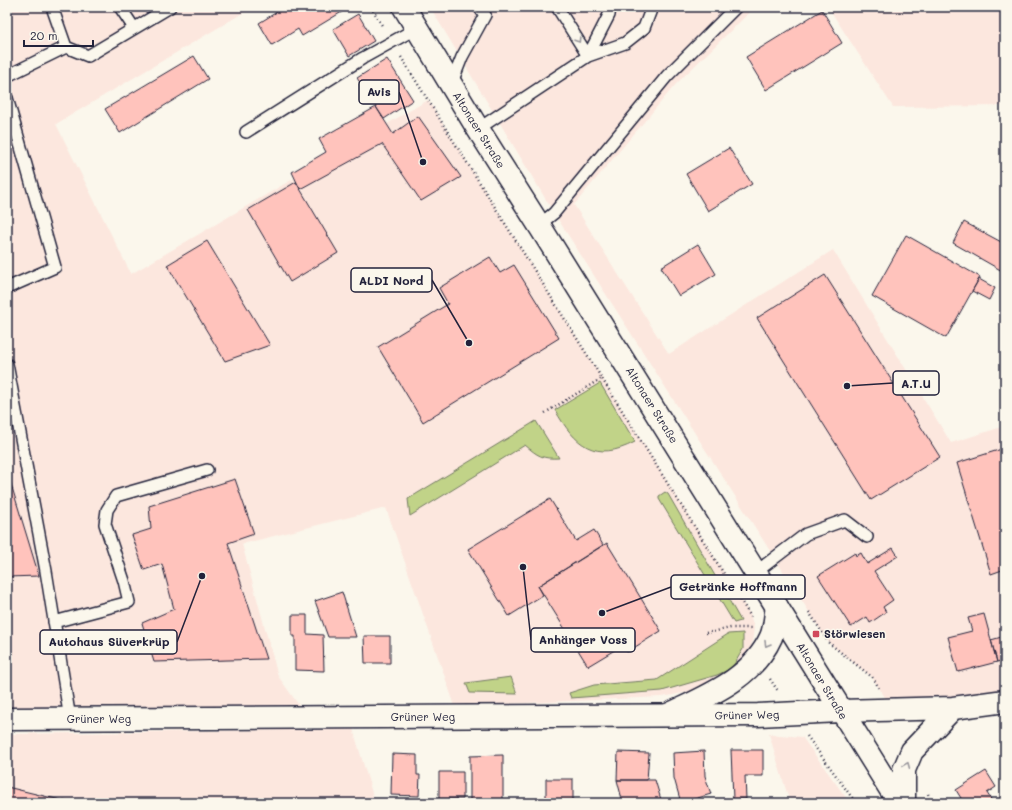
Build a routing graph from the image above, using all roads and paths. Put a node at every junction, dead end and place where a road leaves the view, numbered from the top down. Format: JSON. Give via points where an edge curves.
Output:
{"nodes":[{"id":1,"x":52,"y":7,"type":"edge"},
{"id":2,"x":120,"y":7,"type":"edge"},
{"id":3,"x":170,"y":7,"type":"edge"},
{"id":4,"x":371,"y":7,"type":"edge"},
{"id":5,"x":404,"y":7,"type":"edge"},
{"id":6,"x":479,"y":7,"type":"edge"},
{"id":7,"x":557,"y":7,"type":"edge"},
{"id":8,"x":610,"y":7,"type":"edge"},
{"id":9,"x":652,"y":7,"type":"edge"},
{"id":10,"x":736,"y":7,"type":"edge"},
{"id":11,"x":134,"y":28,"type":"junction"},
{"id":12,"x":417,"y":28,"type":"junction"},
{"id":13,"x":393,"y":42,"type":"junction"},
{"id":14,"x":66,"y":47,"type":"junction"},
{"id":15,"x":588,"y":56,"type":"junction"},
{"id":16,"x":7,"y":76,"type":"edge"},
{"id":17,"x":451,"y":85,"type":"junction"},
{"id":18,"x":7,"y":98,"type":"edge"},
{"id":19,"x":478,"y":129,"type":"junction"},
{"id":20,"x":246,"y":132,"type":"dead end"},
{"id":21,"x":539,"y":225,"type":"junction"},
{"id":22,"x":7,"y":288,"type":"edge"},
{"id":23,"x":7,"y":364,"type":"edge"},
{"id":24,"x":602,"y":378,"type":"junction"},
{"id":25,"x":545,"y":413,"type":"dead end"},
{"id":26,"x":207,"y":470,"type":"dead end"},
{"id":27,"x":867,"y":537,"type":"dead end"},
{"id":28,"x":756,"y":572,"type":"junction"},
{"id":29,"x":805,"y":606,"type":"dead end"},
{"id":30,"x":777,"y":607,"type":"junction"},
{"id":31,"x":54,"y":622,"type":"junction"},
{"id":32,"x":754,"y":628,"type":"junction"},
{"id":33,"x":706,"y":633,"type":"dead end"},
{"id":34,"x":758,"y":660,"type":"junction"},
{"id":35,"x":1005,"y":701,"type":"edge"},
{"id":36,"x":892,"y":708,"type":"junction"},
{"id":37,"x":953,"y":708,"type":"junction"},
{"id":38,"x":840,"y":711,"type":"junction"},
{"id":39,"x":792,"y":714,"type":"junction"},
{"id":40,"x":668,"y":715,"type":"junction"},
{"id":41,"x":7,"y":719,"type":"edge"},
{"id":42,"x":70,"y":719,"type":"junction"},
{"id":43,"x":926,"y":788,"type":"dead end"},
{"id":44,"x":856,"y":803,"type":"edge"},
{"id":45,"x":899,"y":803,"type":"edge"},
{"id":46,"x":904,"y":803,"type":"edge"},
{"id":47,"x":931,"y":803,"type":"edge"}],
"edges":[{"from":1,"to":14,"type":"lane"},
{"from":2,"to":11,"type":"lane"},
{"from":3,"to":11,"type":"lane"},
{"from":4,"to":13,"type":"path"},
{"from":5,"to":12,"type":"street","name":"Altonaer Straße"},
{"from":6,"to":17,"type":"lane","via":[[485,15],[462,57]]},
{"from":7,"to":15,"type":"lane","one_way":true},
{"from":8,"to":15,"type":"lane","via":[[609,15]]},
{"from":9,"to":15,"type":"lane","via":[[644,28],[625,43]]},
{"from":10,"to":21,"type":"lane","via":[[667,76],[554,213]]},
{"from":11,"to":14,"type":"lane","via":[[88,56]]},
{"from":12,"to":13,"type":"lane"},
{"from":12,"to":17,"type":"street","name":"Altonaer Straße"},
{"from":13,"to":20,"type":"lane","via":[[363,58]]},
{"from":13,"to":24,"type":"path"},
{"from":14,"to":16,"type":"lane"},
{"from":15,"to":19,"type":"lane"},
{"from":17,"to":19,"type":"street","name":"Altonaer Straße"},
{"from":18,"to":22,"type":"lane","via":[[55,267]]},
{"from":19,"to":21,"type":"street","name":"Altonaer Straße"},
{"from":21,"to":28,"type":"street","name":"Altonaer Straße"},
{"from":23,"to":31,"type":"lane"},
{"from":24,"to":25,"type":"path"},
{"from":24,"to":32,"type":"path","via":[[750,614]]},
{"from":26,"to":31,"type":"lane","via":[[116,496],[107,510],[105,524],[129,602]]},
{"from":27,"to":28,"type":"lane","via":[[845,520],[806,534]]},
{"from":28,"to":30,"type":"street","name":"Altonaer Straße"},
{"from":29,"to":36,"type":"path","via":[[830,643],[872,677]]},
{"from":30,"to":34,"type":"street","one_way":true,"via":[[772,636]]},
{"from":30,"to":38,"type":"street","name":"Altonaer Straße"},
{"from":31,"to":42,"type":"lane"},
{"from":32,"to":33,"type":"path","via":[[743,627]]},
{"from":32,"to":34,"type":"path","via":[[751,648]]},
{"from":34,"to":39,"type":"path"},
{"from":34,"to":40,"type":"street","via":[[730,684]]},
{"from":35,"to":37,"type":"street"},
{"from":36,"to":37,"type":"street"},
{"from":36,"to":38,"type":"street"},
{"from":46,"to":37,"type":"street","one_way":true,"via":[[904,770],[912,751]]},
{"from":38,"to":39,"type":"street","name":"Grüner Weg"},
{"from":38,"to":45,"type":"street","name":"Altonaer Straße"},
{"from":39,"to":40,"type":"street","name":"Grüner Weg"},
{"from":39,"to":44,"type":"path"},
{"from":40,"to":42,"type":"street","name":"Grüner Weg"},
{"from":41,"to":42,"type":"street","name":"Grüner Weg"},
{"from":43,"to":47,"type":"path"}]}
